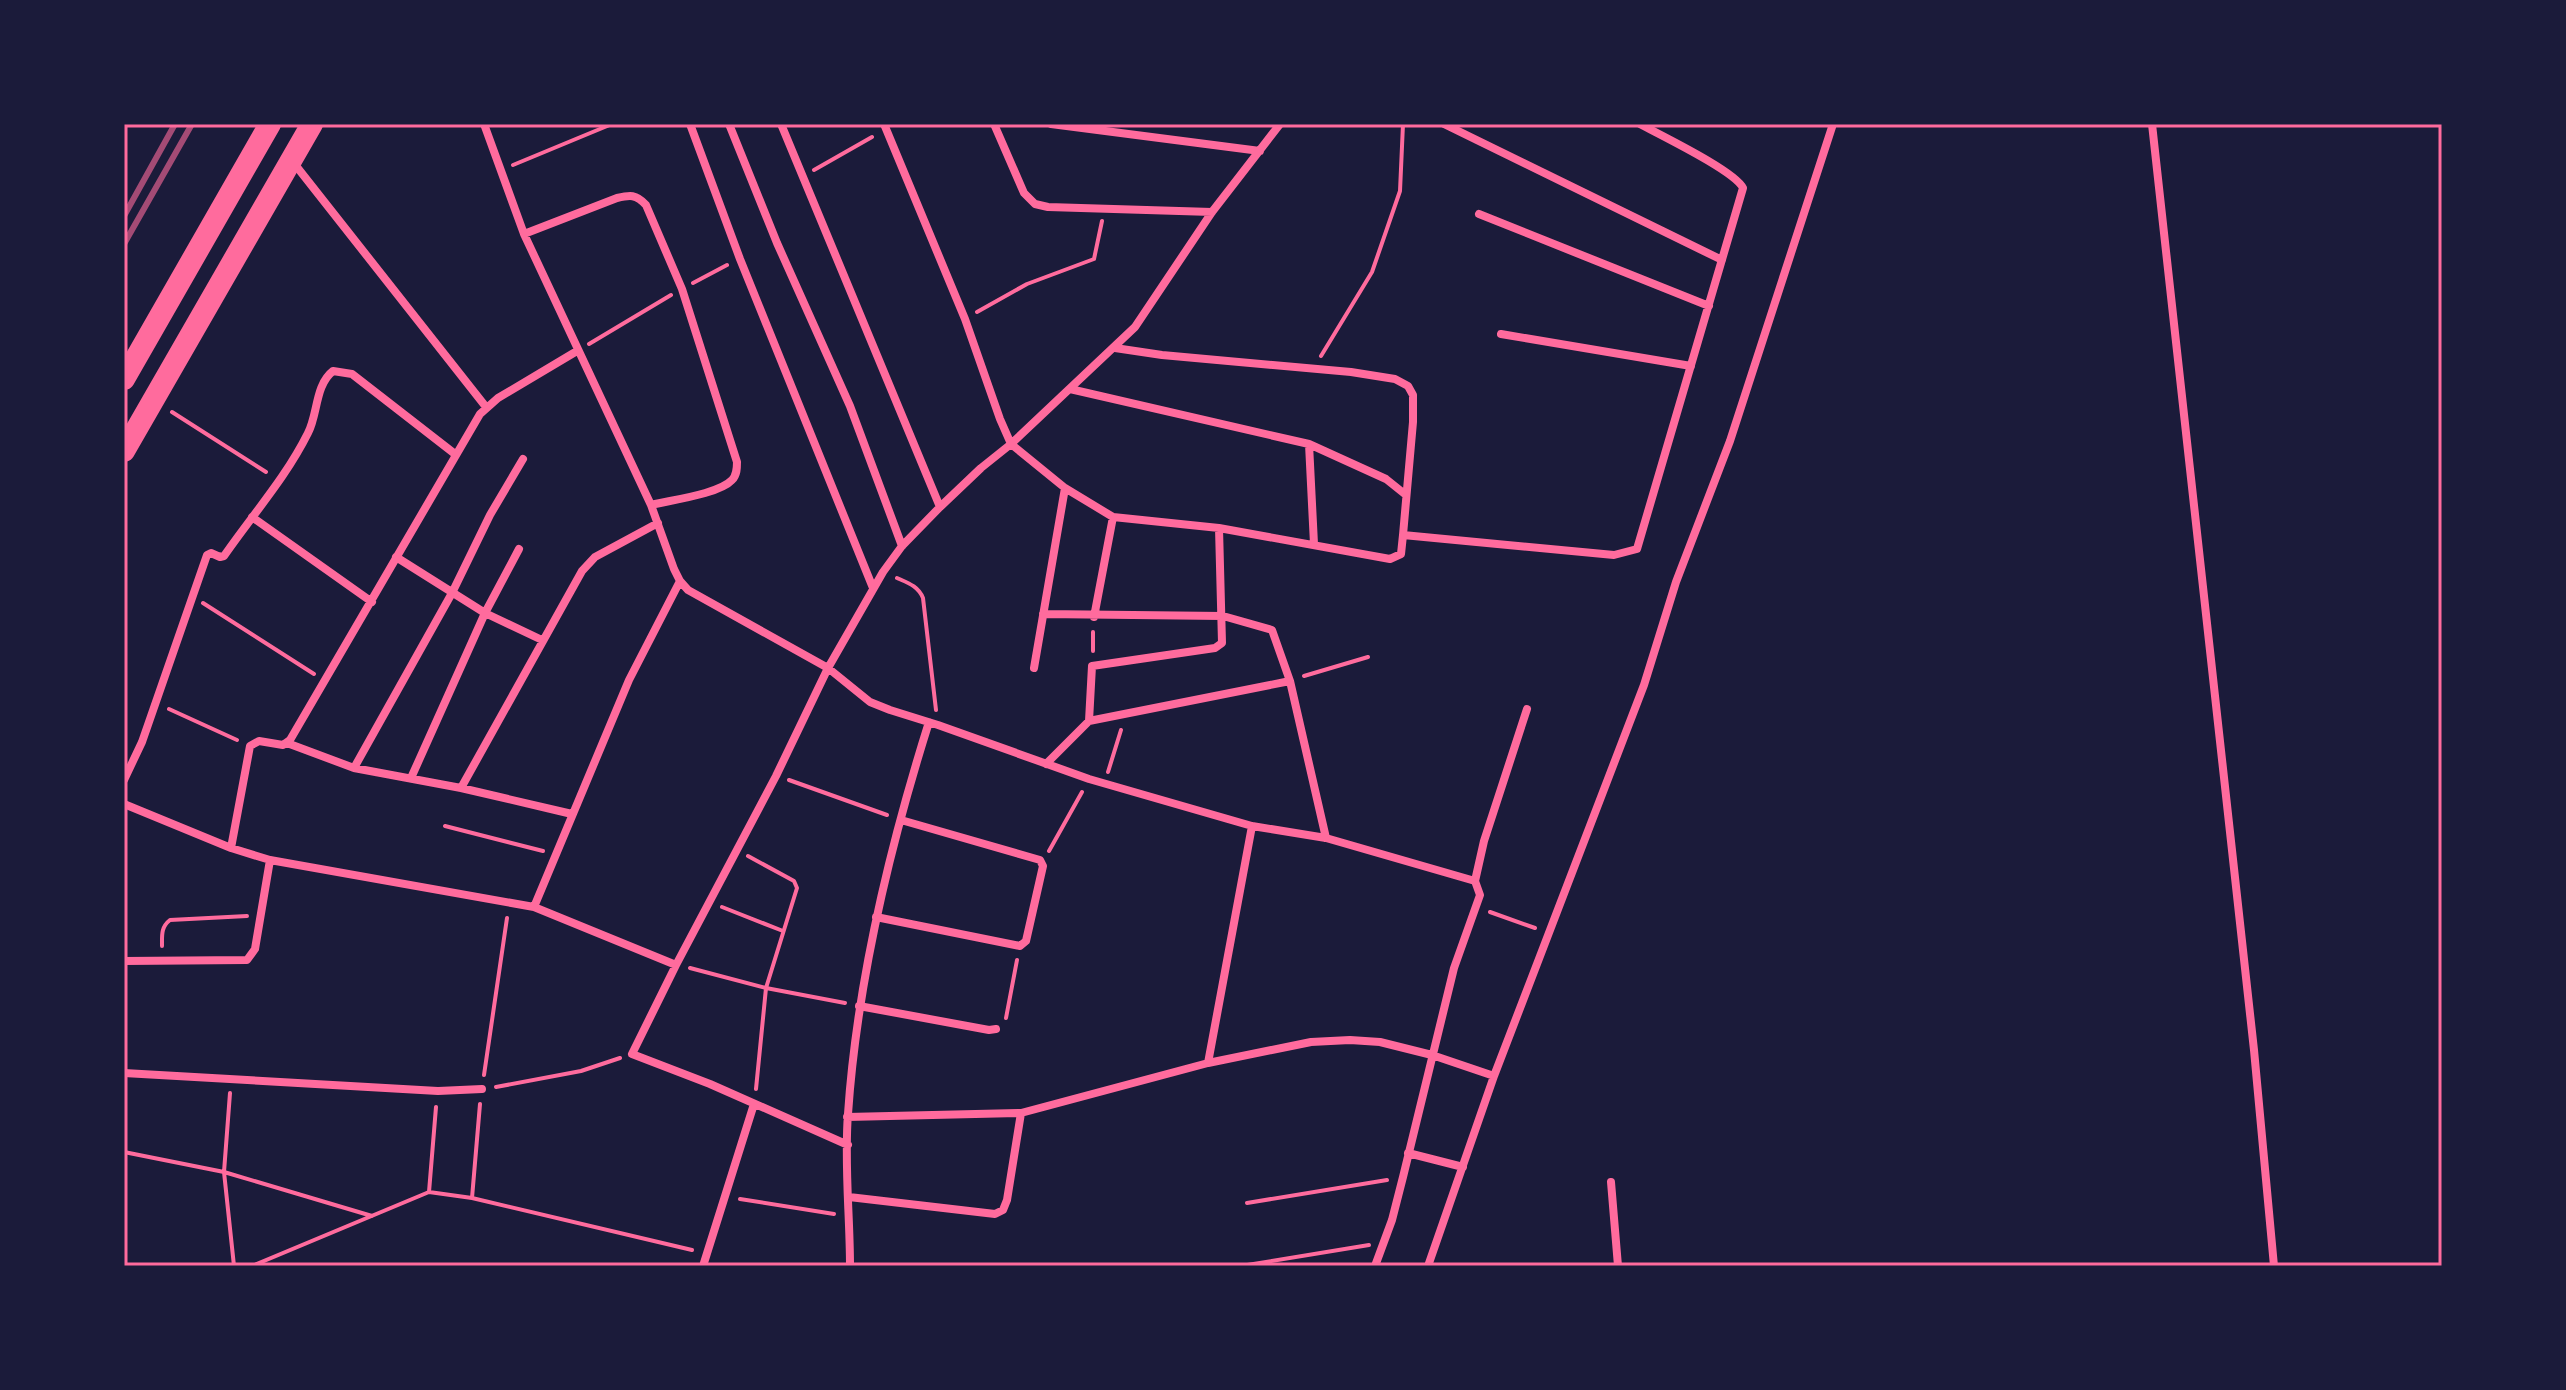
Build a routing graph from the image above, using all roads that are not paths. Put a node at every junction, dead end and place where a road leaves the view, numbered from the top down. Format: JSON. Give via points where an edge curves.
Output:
{"nodes":[{"id":1,"x":270,"y":124,"type":"edge"},
{"id":2,"x":312,"y":124,"type":"edge"},
{"id":3,"x":484,"y":124,"type":"edge"},
{"id":4,"x":690,"y":124,"type":"edge"},
{"id":5,"x":729,"y":124,"type":"edge"},
{"id":6,"x":781,"y":124,"type":"edge"},
{"id":7,"x":994,"y":124,"type":"edge"},
{"id":8,"x":1051,"y":124,"type":"edge"},
{"id":9,"x":1280,"y":124,"type":"edge"},
{"id":10,"x":1444,"y":124,"type":"edge"},
{"id":11,"x":1640,"y":124,"type":"edge"},
{"id":12,"x":1833,"y":124,"type":"edge"},
{"id":13,"x":2152,"y":124,"type":"edge"},
{"id":14,"x":885,"y":127,"type":"edge"},
{"id":15,"x":1260,"y":151,"type":"junction"},
{"id":16,"x":292,"y":160,"type":"junction"},
{"id":17,"x":1212,"y":212,"type":"junction"},
{"id":18,"x":1479,"y":214,"type":"dead end"},
{"id":19,"x":524,"y":234,"type":"junction"},
{"id":20,"x":1722,"y":260,"type":"junction"},
{"id":21,"x":1709,"y":306,"type":"junction"},
{"id":22,"x":1501,"y":334,"type":"dead end"},
{"id":23,"x":1115,"y":348,"type":"junction"},
{"id":24,"x":577,"y":351,"type":"junction"},
{"id":25,"x":1691,"y":366,"type":"junction"},
{"id":26,"x":124,"y":379,"type":"edge"},
{"id":27,"x":1070,"y":389,"type":"junction"},
{"id":28,"x":486,"y":407,"type":"junction"},
{"id":29,"x":1011,"y":444,"type":"junction"},
{"id":30,"x":1309,"y":444,"type":"junction"},
{"id":31,"x":124,"y":451,"type":"edge"},
{"id":32,"x":455,"y":454,"type":"junction"},
{"id":33,"x":523,"y":459,"type":"dead end"},
{"id":34,"x":1065,"y":488,"type":"junction"},
{"id":35,"x":1406,"y":495,"type":"junction"},
{"id":36,"x":651,"y":505,"type":"junction"},
{"id":37,"x":940,"y":507,"type":"junction"},
{"id":38,"x":252,"y":517,"type":"junction"},
{"id":39,"x":1113,"y":517,"type":"junction"},
{"id":40,"x":658,"y":523,"type":"junction"},
{"id":41,"x":1219,"y":528,"type":"junction"},
{"id":42,"x":1403,"y":535,"type":"junction"},
{"id":43,"x":1314,"y":544,"type":"junction"},
{"id":44,"x":902,"y":546,"type":"junction"},
{"id":45,"x":519,"y":549,"type":"dead end"},
{"id":46,"x":396,"y":557,"type":"junction"},
{"id":47,"x":680,"y":581,"type":"junction"},
{"id":48,"x":873,"y":588,"type":"junction"},
{"id":49,"x":452,"y":593,"type":"junction"},
{"id":50,"x":372,"y":602,"type":"junction"},
{"id":51,"x":485,"y":613,"type":"junction"},
{"id":52,"x":1043,"y":614,"type":"junction"},
{"id":53,"x":1223,"y":616,"type":"junction"},
{"id":54,"x":1094,"y":617,"type":"junction"},
{"id":55,"x":542,"y":640,"type":"junction"},
{"id":56,"x":828,"y":668,"type":"junction"},
{"id":57,"x":1034,"y":668,"type":"dead end"},
{"id":58,"x":1290,"y":681,"type":"junction"},
{"id":59,"x":1527,"y":709,"type":"dead end"},
{"id":60,"x":1089,"y":721,"type":"junction"},
{"id":61,"x":933,"y":723,"type":"junction"},
{"id":62,"x":287,"y":743,"type":"junction"},
{"id":63,"x":1046,"y":764,"type":"junction"},
{"id":64,"x":354,"y":768,"type":"junction"},
{"id":65,"x":411,"y":778,"type":"junction"},
{"id":66,"x":124,"y":780,"type":"edge"},
{"id":67,"x":461,"y":788,"type":"junction"},
{"id":68,"x":124,"y":804,"type":"edge"},
{"id":69,"x":572,"y":814,"type":"junction"},
{"id":70,"x":901,"y":820,"type":"junction"},
{"id":71,"x":1252,"y":826,"type":"junction"},
{"id":72,"x":1326,"y":838,"type":"junction"},
{"id":73,"x":231,"y":848,"type":"junction"},
{"id":74,"x":270,"y":860,"type":"junction"},
{"id":75,"x":1475,"y":881,"type":"junction"},
{"id":76,"x":534,"y":907,"type":"junction"},
{"id":77,"x":876,"y":917,"type":"junction"},
{"id":78,"x":124,"y":961,"type":"edge"},
{"id":79,"x":676,"y":965,"type":"junction"},
{"id":80,"x":859,"y":1006,"type":"junction"},
{"id":81,"x":996,"y":1029,"type":"road end"},
{"id":82,"x":1432,"y":1055,"type":"junction"},
{"id":83,"x":1208,"y":1063,"type":"junction"},
{"id":84,"x":124,"y":1073,"type":"edge"},
{"id":85,"x":1494,"y":1076,"type":"junction"},
{"id":86,"x":482,"y":1089,"type":"road end"},
{"id":87,"x":754,"y":1104,"type":"junction"},
{"id":88,"x":1021,"y":1113,"type":"junction"},
{"id":89,"x":847,"y":1117,"type":"junction"},
{"id":90,"x":848,"y":1145,"type":"junction"},
{"id":91,"x":1408,"y":1153,"type":"junction"},
{"id":92,"x":1463,"y":1167,"type":"junction"},
{"id":93,"x":1611,"y":1182,"type":"dead end"},
{"id":94,"x":849,"y":1197,"type":"junction"},
{"id":95,"x":703,"y":1266,"type":"edge"},
{"id":96,"x":850,"y":1266,"type":"edge"},
{"id":97,"x":1375,"y":1266,"type":"edge"},
{"id":98,"x":1428,"y":1266,"type":"edge"},
{"id":99,"x":1618,"y":1266,"type":"edge"},
{"id":100,"x":2274,"y":1266,"type":"edge"}],
"edges":[{"from":1,"to":26,"type":"highway"},
{"from":2,"to":16,"type":"highway"},
{"from":3,"to":19,"type":"street"},
{"from":4,"to":48,"type":"street"},
{"from":5,"to":44,"type":"street","via":[[850,406]]},
{"from":6,"to":37,"type":"street"},
{"from":7,"to":17,"type":"street","via":[[1024,193],[1035,204]]},
{"from":8,"to":15,"type":"street"},
{"from":9,"to":15,"type":"street"},
{"from":10,"to":20,"type":"street"},
{"from":11,"to":20,"type":"street","via":[[1740,181],[1743,192]]},
{"from":12,"to":85,"type":"street","via":[[1644,685]]},
{"from":13,"to":100,"type":"street"},
{"from":14,"to":29,"type":"street"},
{"from":15,"to":17,"type":"street"},
{"from":16,"to":28,"type":"street"},
{"from":16,"to":31,"type":"highway"},
{"from":17,"to":23,"type":"street","via":[[1150,307]]},
{"from":18,"to":21,"type":"street"},
{"from":19,"to":24,"type":"street"},
{"from":19,"to":36,"type":"street","via":[[617,198],[631,195],[646,205],[682,289],[737,462],[732,481]]},
{"from":20,"to":21,"type":"street"},
{"from":21,"to":25,"type":"street"},
{"from":22,"to":25,"type":"street"},
{"from":23,"to":27,"type":"street"},
{"from":23,"to":35,"type":"street","via":[[1395,379],[1413,395]]},
{"from":24,"to":28,"type":"street"},
{"from":24,"to":36,"type":"street"},
{"from":25,"to":42,"type":"street","via":[[1637,549],[1614,555]]},
{"from":27,"to":29,"type":"street"},
{"from":27,"to":30,"type":"street"},
{"from":28,"to":32,"type":"street"},
{"from":29,"to":34,"type":"street"},
{"from":29,"to":37,"type":"street"},
{"from":30,"to":35,"type":"street","via":[[1386,479]]},
{"from":30,"to":43,"type":"street"},
{"from":32,"to":38,"type":"street","via":[[352,374],[333,371],[325,377],[309,432],[281,481]]},
{"from":32,"to":46,"type":"street"},
{"from":33,"to":49,"type":"street"},
{"from":34,"to":39,"type":"street"},
{"from":34,"to":52,"type":"street"},
{"from":35,"to":42,"type":"street"},
{"from":36,"to":40,"type":"street"},
{"from":37,"to":44,"type":"street"},
{"from":38,"to":50,"type":"street"},
{"from":38,"to":66,"type":"street","via":[[224,556],[207,555]]},
{"from":39,"to":41,"type":"street"},
{"from":39,"to":54,"type":"street"},
{"from":40,"to":47,"type":"street"},
{"from":40,"to":55,"type":"street","via":[[595,557]]},
{"from":41,"to":43,"type":"street"},
{"from":41,"to":53,"type":"street"},
{"from":42,"to":43,"type":"street","via":[[1401,554],[1390,559]]},
{"from":44,"to":48,"type":"street"},
{"from":45,"to":51,"type":"street"},
{"from":46,"to":49,"type":"street"},
{"from":46,"to":50,"type":"street"},
{"from":47,"to":56,"type":"street","via":[[703,600]]},
{"from":47,"to":69,"type":"street","via":[[629,680]]},
{"from":48,"to":56,"type":"street"},
{"from":49,"to":51,"type":"street"},
{"from":49,"to":64,"type":"street"},
{"from":50,"to":62,"type":"street"},
{"from":51,"to":55,"type":"street"},
{"from":51,"to":65,"type":"street"},
{"from":52,"to":54,"type":"street"},
{"from":52,"to":57,"type":"street"},
{"from":53,"to":54,"type":"street"},
{"from":53,"to":58,"type":"street","via":[[1272,630]]},
{"from":53,"to":60,"type":"street","via":[[1222,643],[1215,648],[1092,666]]},
{"from":55,"to":67,"type":"street"},
{"from":56,"to":61,"type":"street","via":[[870,702]]},
{"from":56,"to":79,"type":"street"},
{"from":58,"to":60,"type":"street"},
{"from":58,"to":72,"type":"street"},
{"from":59,"to":75,"type":"street"},
{"from":60,"to":63,"type":"street"},
{"from":61,"to":63,"type":"street"},
{"from":61,"to":70,"type":"street"},
{"from":62,"to":64,"type":"street"},
{"from":62,"to":73,"type":"street","via":[[259,741],[250,746]]},
{"from":63,"to":71,"type":"street"},
{"from":64,"to":65,"type":"street"},
{"from":65,"to":67,"type":"street"},
{"from":67,"to":69,"type":"street"},
{"from":68,"to":73,"type":"street"},
{"from":69,"to":76,"type":"street"},
{"from":70,"to":77,"type":"street"},
{"from":70,"to":77,"type":"street","via":[[1037,858],[1042,863],[1026,941],[1020,946]]},
{"from":71,"to":72,"type":"street"},
{"from":71,"to":83,"type":"street"},
{"from":72,"to":75,"type":"street"},
{"from":73,"to":74,"type":"street"},
{"from":74,"to":76,"type":"street"},
{"from":74,"to":78,"type":"street","via":[[255,949],[247,960]]},
{"from":75,"to":82,"type":"street","via":[[1477,908],[1454,968]]},
{"from":76,"to":79,"type":"street"},
{"from":77,"to":80,"type":"street"},
{"from":79,"to":87,"type":"street","via":[[632,1054]]},
{"from":80,"to":81,"type":"street"},
{"from":80,"to":89,"type":"street"},
{"from":82,"to":83,"type":"street","via":[[1350,1040],[1311,1042]]},
{"from":82,"to":85,"type":"street"},
{"from":82,"to":91,"type":"street"},
{"from":83,"to":88,"type":"street"},
{"from":84,"to":86,"type":"street"},
{"from":85,"to":92,"type":"street"},
{"from":87,"to":90,"type":"street"},
{"from":87,"to":95,"type":"street"},
{"from":88,"to":89,"type":"street"},
{"from":88,"to":94,"type":"street","via":[[1007,1200],[995,1214]]},
{"from":89,"to":90,"type":"street"},
{"from":90,"to":94,"type":"street"},
{"from":91,"to":92,"type":"street"},
{"from":91,"to":97,"type":"street"},
{"from":92,"to":98,"type":"street"},
{"from":93,"to":99,"type":"street"},
{"from":94,"to":96,"type":"street"}]}
